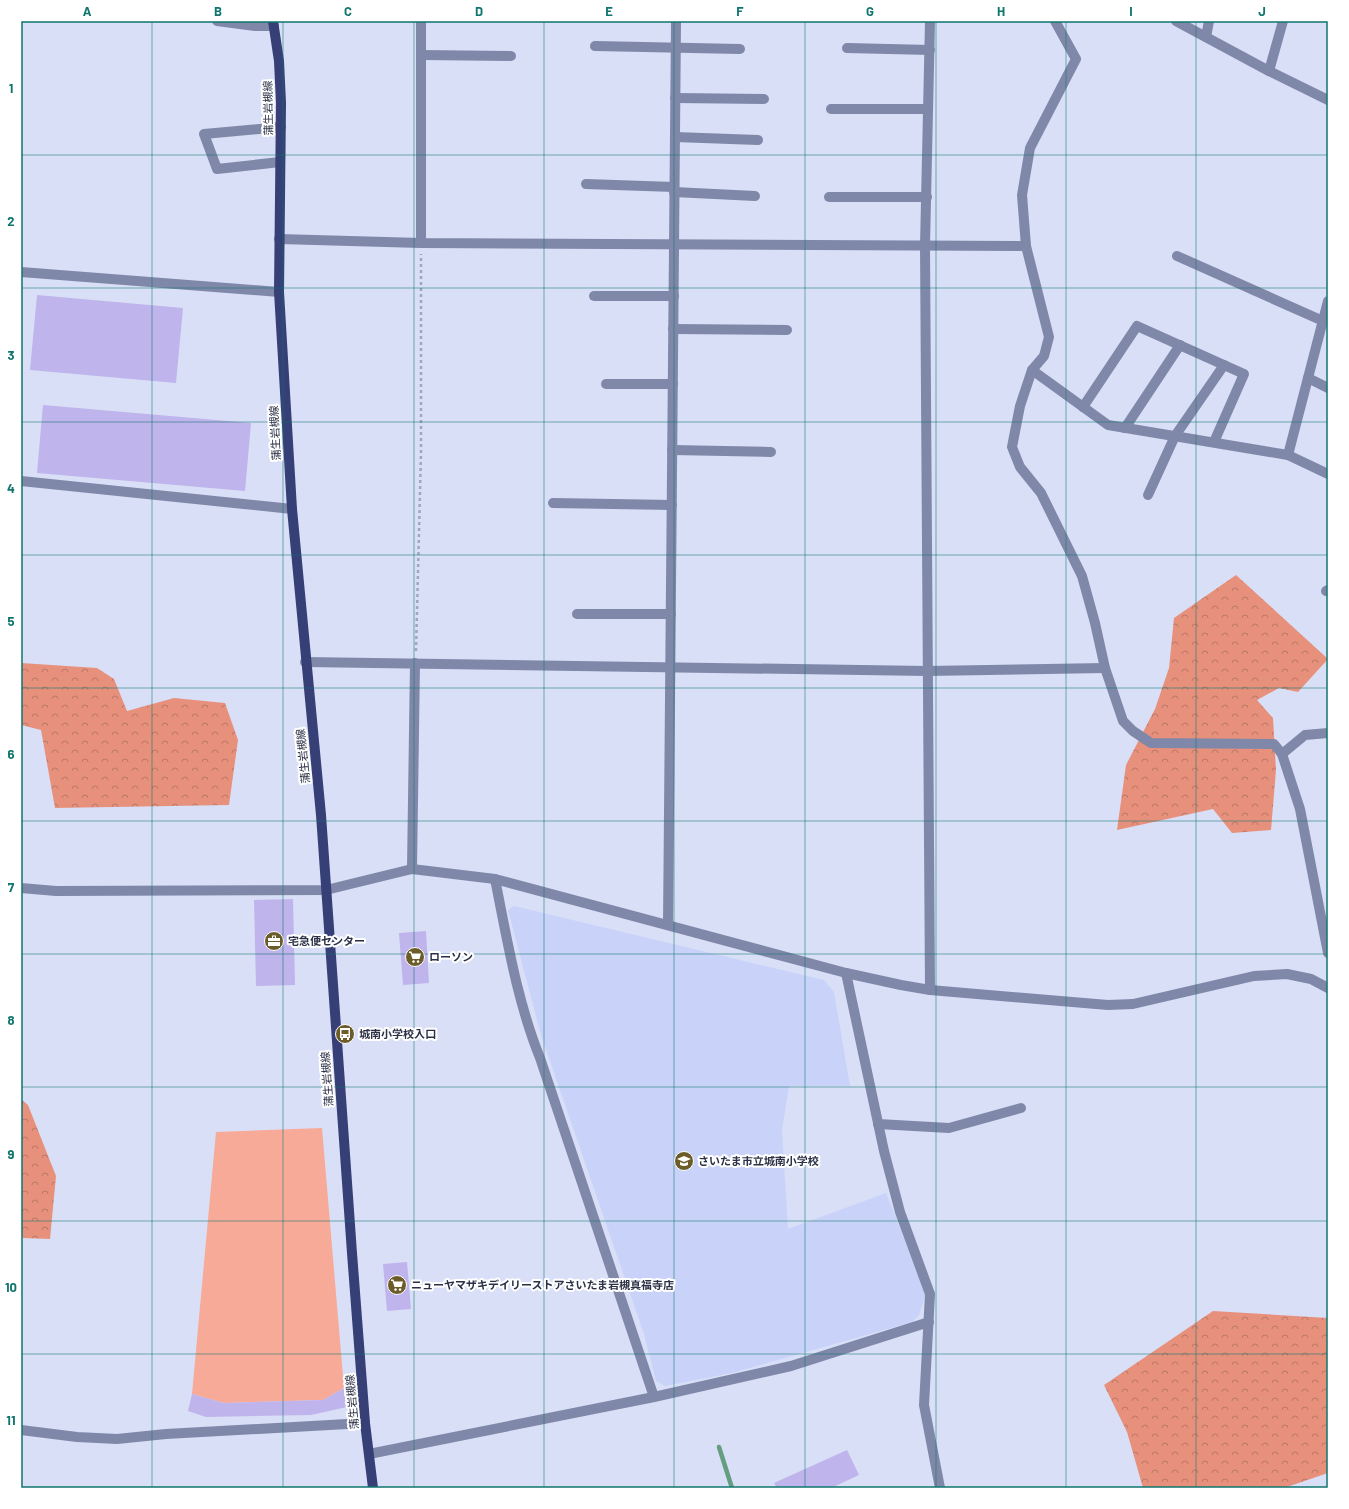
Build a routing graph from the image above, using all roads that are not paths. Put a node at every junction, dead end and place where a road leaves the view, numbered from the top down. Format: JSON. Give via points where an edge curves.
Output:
{"nodes":[{"id":1,"x":217,"y":21,"type":"edge"},
{"id":2,"x":421,"y":21,"type":"edge"},
{"id":3,"x":676,"y":21,"type":"edge"},
{"id":4,"x":930,"y":21,"type":"edge"},
{"id":5,"x":1055,"y":21,"type":"edge"},
{"id":6,"x":1176,"y":21,"type":"edge"},
{"id":7,"x":1209,"y":21,"type":"edge"},
{"id":8,"x":1283,"y":21,"type":"edge"},
{"id":9,"x":273,"y":23,"type":"edge"},
{"id":10,"x":1206,"y":37,"type":"junction"},
{"id":11,"x":595,"y":46,"type":"dead end"},
{"id":12,"x":676,"y":47,"type":"junction"},
{"id":13,"x":847,"y":48,"type":"dead end"},
{"id":14,"x":740,"y":49,"type":"dead end"},
{"id":15,"x":930,"y":50,"type":"junction"},
{"id":16,"x":421,"y":54,"type":"junction"},
{"id":17,"x":511,"y":56,"type":"dead end"},
{"id":18,"x":1269,"y":71,"type":"junction"},
{"id":19,"x":676,"y":98,"type":"junction"},
{"id":20,"x":764,"y":99,"type":"dead end"},
{"id":21,"x":1328,"y":100,"type":"edge"},
{"id":22,"x":831,"y":108,"type":"dead end"},
{"id":23,"x":928,"y":109,"type":"junction"},
{"id":24,"x":281,"y":126,"type":"junction"},
{"id":25,"x":675,"y":137,"type":"junction"},
{"id":26,"x":758,"y":140,"type":"dead end"},
{"id":27,"x":280,"y":162,"type":"junction"},
{"id":28,"x":586,"y":184,"type":"dead end"},
{"id":29,"x":674,"y":189,"type":"junction"},
{"id":30,"x":755,"y":196,"type":"dead end"},
{"id":31,"x":829,"y":197,"type":"dead end"},
{"id":32,"x":926,"y":197,"type":"junction"},
{"id":33,"x":279,"y":239,"type":"junction"},
{"id":34,"x":421,"y":243,"type":"junction"},
{"id":35,"x":674,"y":245,"type":"junction"},
{"id":36,"x":925,"y":246,"type":"junction"},
{"id":37,"x":1026,"y":246,"type":"junction"},
{"id":38,"x":1177,"y":256,"type":"dead end"},
{"id":39,"x":21,"y":272,"type":"edge"},
{"id":40,"x":279,"y":292,"type":"junction"},
{"id":41,"x":594,"y":296,"type":"dead end"},
{"id":42,"x":674,"y":296,"type":"junction"},
{"id":43,"x":1328,"y":301,"type":"edge"},
{"id":44,"x":1323,"y":321,"type":"junction"},
{"id":45,"x":673,"y":328,"type":"junction"},
{"id":46,"x":787,"y":330,"type":"dead end"},
{"id":47,"x":1180,"y":346,"type":"junction"},
{"id":48,"x":1224,"y":365,"type":"junction"},
{"id":49,"x":1032,"y":370,"type":"junction"},
{"id":50,"x":1308,"y":378,"type":"junction"},
{"id":51,"x":606,"y":384,"type":"dead end"},
{"id":52,"x":673,"y":384,"type":"junction"},
{"id":53,"x":1328,"y":388,"type":"edge"},
{"id":54,"x":1083,"y":407,"type":"junction"},
{"id":55,"x":1125,"y":428,"type":"junction"},
{"id":56,"x":1174,"y":436,"type":"junction"},
{"id":57,"x":1214,"y":442,"type":"junction"},
{"id":58,"x":672,"y":450,"type":"junction"},
{"id":59,"x":771,"y":452,"type":"dead end"},
{"id":60,"x":1288,"y":455,"type":"junction"},
{"id":61,"x":1328,"y":474,"type":"edge"},
{"id":62,"x":21,"y":481,"type":"edge"},
{"id":63,"x":1148,"y":495,"type":"dead end"},
{"id":64,"x":553,"y":503,"type":"dead end"},
{"id":65,"x":672,"y":505,"type":"junction"},
{"id":66,"x":292,"y":509,"type":"junction"},
{"id":67,"x":577,"y":614,"type":"dead end"},
{"id":68,"x":671,"y":614,"type":"junction"},
{"id":69,"x":306,"y":662,"type":"junction"},
{"id":70,"x":415,"y":663,"type":"junction"},
{"id":71,"x":671,"y":667,"type":"junction"},
{"id":72,"x":1105,"y":668,"type":"junction"},
{"id":73,"x":927,"y":671,"type":"junction"},
{"id":74,"x":1328,"y":733,"type":"edge"},
{"id":75,"x":1282,"y":754,"type":"junction"},
{"id":76,"x":412,"y":869,"type":"junction"},
{"id":77,"x":496,"y":879,"type":"junction"},
{"id":78,"x":21,"y":888,"type":"edge"},
{"id":79,"x":326,"y":890,"type":"junction"},
{"id":80,"x":668,"y":925,"type":"junction"},
{"id":81,"x":1328,"y":953,"type":"edge"},
{"id":82,"x":846,"y":973,"type":"junction"},
{"id":83,"x":1328,"y":988,"type":"edge"},
{"id":84,"x":930,"y":990,"type":"junction"},
{"id":85,"x":1020,"y":1108,"type":"dead end"},
{"id":86,"x":878,"y":1124,"type":"junction"},
{"id":87,"x":929,"y":1322,"type":"junction"},
{"id":88,"x":654,"y":1397,"type":"junction"},
{"id":89,"x":366,"y":1423,"type":"junction"},
{"id":90,"x":21,"y":1430,"type":"edge"},
{"id":91,"x":369,"y":1454,"type":"junction"},
{"id":92,"x":373,"y":1488,"type":"edge"},
{"id":93,"x":940,"y":1488,"type":"edge"}],
"edges":[{"from":1,"to":9,"type":"street","via":[[255,26]]},
{"from":2,"to":16,"type":"street"},
{"from":3,"to":12,"type":"street"},
{"from":4,"to":15,"type":"street"},
{"from":5,"to":37,"type":"street","via":[[1076,59],[1030,148],[1022,195]]},
{"from":6,"to":10,"type":"street"},
{"from":7,"to":10,"type":"street"},
{"from":8,"to":18,"type":"street"},
{"from":9,"to":24,"type":"main road","name":"蒲生岩槻線","via":[[279,61]]},
{"from":10,"to":18,"type":"street"},
{"from":11,"to":12,"type":"street"},
{"from":12,"to":14,"type":"street"},
{"from":12,"to":19,"type":"street"},
{"from":13,"to":15,"type":"street"},
{"from":15,"to":23,"type":"street"},
{"from":16,"to":17,"type":"street"},
{"from":16,"to":34,"type":"street"},
{"from":18,"to":21,"type":"street"},
{"from":19,"to":20,"type":"street"},
{"from":19,"to":25,"type":"street"},
{"from":22,"to":23,"type":"street"},
{"from":23,"to":32,"type":"street"},
{"from":24,"to":27,"type":"main road","name":"蒲生岩槻線"},
{"from":24,"to":27,"type":"street","via":[[204,134],[217,169]]},
{"from":25,"to":26,"type":"street"},
{"from":25,"to":29,"type":"street"},
{"from":27,"to":33,"type":"main road","name":"蒲生岩槻線"},
{"from":28,"to":29,"type":"street"},
{"from":29,"to":30,"type":"street"},
{"from":29,"to":35,"type":"street"},
{"from":31,"to":32,"type":"street"},
{"from":32,"to":36,"type":"street"},
{"from":33,"to":34,"type":"street"},
{"from":33,"to":40,"type":"main road","name":"蒲生岩槻線"},
{"from":34,"to":35,"type":"street"},
{"from":35,"to":36,"type":"street"},
{"from":35,"to":42,"type":"street"},
{"from":36,"to":37,"type":"street"},
{"from":36,"to":73,"type":"street"},
{"from":37,"to":49,"type":"street","via":[[1049,337],[1044,356]]},
{"from":38,"to":44,"type":"street"},
{"from":39,"to":40,"type":"street"},
{"from":40,"to":66,"type":"main road","name":"蒲生岩槻線"},
{"from":41,"to":42,"type":"street"},
{"from":42,"to":45,"type":"street"},
{"from":43,"to":44,"type":"street"},
{"from":44,"to":50,"type":"street"},
{"from":45,"to":46,"type":"street"},
{"from":45,"to":52,"type":"street"},
{"from":47,"to":48,"type":"street"},
{"from":47,"to":54,"type":"street","via":[[1137,326]]},
{"from":47,"to":55,"type":"street"},
{"from":48,"to":56,"type":"street"},
{"from":48,"to":57,"type":"street","via":[[1244,374]]},
{"from":49,"to":54,"type":"street"},
{"from":49,"to":72,"type":"street","via":[[1020,406],[1012,447],[1020,467],[1041,493],[1082,576]]},
{"from":50,"to":53,"type":"street"},
{"from":50,"to":60,"type":"street"},
{"from":51,"to":52,"type":"street"},
{"from":52,"to":58,"type":"street"},
{"from":54,"to":55,"type":"street","via":[[1108,426]]},
{"from":55,"to":56,"type":"street"},
{"from":56,"to":57,"type":"street"},
{"from":56,"to":63,"type":"street"},
{"from":57,"to":60,"type":"street"},
{"from":58,"to":59,"type":"street"},
{"from":58,"to":65,"type":"street"},
{"from":60,"to":61,"type":"street"},
{"from":62,"to":66,"type":"street"},
{"from":64,"to":65,"type":"street"},
{"from":65,"to":68,"type":"street"},
{"from":66,"to":69,"type":"main road","name":"蒲生岩槻線"},
{"from":67,"to":68,"type":"street"},
{"from":68,"to":71,"type":"street"},
{"from":69,"to":70,"type":"street"},
{"from":69,"to":79,"type":"main road","name":"蒲生岩槻線"},
{"from":70,"to":71,"type":"street"},
{"from":70,"to":76,"type":"street"},
{"from":71,"to":73,"type":"street"},
{"from":71,"to":80,"type":"street"},
{"from":72,"to":73,"type":"street"},
{"from":72,"to":75,"type":"street","via":[[1123,721],[1151,743],[1274,744]]},
{"from":73,"to":84,"type":"street"},
{"from":74,"to":75,"type":"street","via":[[1306,735]]},
{"from":75,"to":81,"type":"street","via":[[1300,809]]},
{"from":76,"to":77,"type":"street"},
{"from":76,"to":79,"type":"street"},
{"from":77,"to":80,"type":"street"},
{"from":77,"to":88,"type":"street","via":[[508,946],[528,1029]]},
{"from":78,"to":79,"type":"street","via":[[56,891]]},
{"from":79,"to":89,"type":"main road","name":"蒲生岩槻線"},
{"from":80,"to":82,"type":"street"},
{"from":82,"to":84,"type":"street"},
{"from":82,"to":86,"type":"street"},
{"from":83,"to":84,"type":"street","via":[[1311,979],[1287,974],[1254,976],[1133,1004],[1108,1005]]},
{"from":85,"to":86,"type":"street","via":[[949,1128]]},
{"from":86,"to":87,"type":"street","via":[[900,1212],[930,1294]]},
{"from":87,"to":88,"type":"street","via":[[791,1366]]},
{"from":87,"to":93,"type":"street","via":[[924,1405]]},
{"from":88,"to":91,"type":"street"},
{"from":89,"to":90,"type":"street","via":[[117,1439],[77,1438]]},
{"from":89,"to":91,"type":"main road","name":"蒲生岩槻線"},
{"from":91,"to":92,"type":"main road","name":"蒲生岩槻線"}]}
